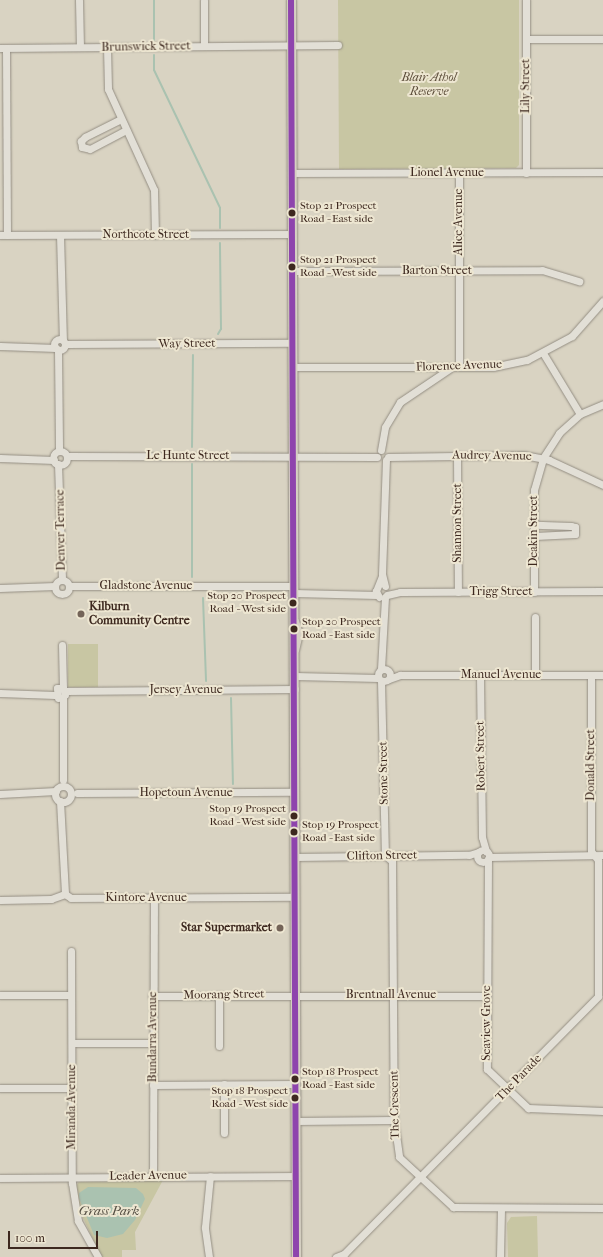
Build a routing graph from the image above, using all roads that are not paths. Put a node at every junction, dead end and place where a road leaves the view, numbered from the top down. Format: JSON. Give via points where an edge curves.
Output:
{"nodes":[{"id":1,"x":79,"y":0,"type":"edge"},
{"id":2,"x":204,"y":0,"type":"edge"},
{"id":3,"x":291,"y":0,"type":"edge"},
{"id":4,"x":526,"y":0,"type":"edge"},
{"id":5,"x":526,"y":39,"type":"junction"},
{"id":6,"x":603,"y":39,"type":"edge"},
{"id":7,"x":291,"y":45,"type":"junction"},
{"id":8,"x":338,"y":45,"type":"dead end"},
{"id":9,"x":204,"y":46,"type":"junction"},
{"id":10,"x":80,"y":47,"type":"junction"},
{"id":11,"x":108,"y":47,"type":"junction"},
{"id":12,"x":3,"y":48,"type":"edge"},
{"id":13,"x":121,"y":119,"type":"junction"},
{"id":14,"x":126,"y":130,"type":"junction"},
{"id":15,"x":3,"y":137,"type":"edge"},
{"id":16,"x":3,"y":151,"type":"edge"},
{"id":17,"x":526,"y":172,"type":"junction"},
{"id":18,"x":603,"y":172,"type":"edge"},
{"id":19,"x":292,"y":173,"type":"junction"},
{"id":20,"x":459,"y":173,"type":"junction"},
{"id":21,"x":292,"y":234,"type":"junction"},
{"id":22,"x":3,"y":235,"type":"edge"},
{"id":23,"x":60,"y":235,"type":"junction"},
{"id":24,"x":155,"y":235,"type":"junction"},
{"id":25,"x":292,"y":271,"type":"junction"},
{"id":26,"x":460,"y":271,"type":"junction"},
{"id":27,"x":579,"y":281,"type":"dead end"},
{"id":28,"x":603,"y":301,"type":"edge"},
{"id":29,"x":293,"y":343,"type":"junction"},
{"id":30,"x":0,"y":346,"type":"edge"},
{"id":31,"x":60,"y":346,"type":"junction"},
{"id":32,"x":543,"y":353,"type":"junction"},
{"id":33,"x":456,"y":367,"type":"junction"},
{"id":34,"x":293,"y":368,"type":"junction"},
{"id":35,"x":603,"y":404,"type":"edge"},
{"id":36,"x":580,"y":414,"type":"junction"},
{"id":37,"x":383,"y":455,"type":"junction"},
{"id":38,"x":457,"y":455,"type":"junction"},
{"id":39,"x":293,"y":456,"type":"junction"},
{"id":40,"x":0,"y":458,"type":"edge"},
{"id":41,"x":61,"y":458,"type":"junction"},
{"id":42,"x":543,"y":458,"type":"junction"},
{"id":43,"x":603,"y":486,"type":"edge"},
{"id":44,"x":535,"y":525,"type":"junction"},
{"id":45,"x":535,"y":536,"type":"junction"},
{"id":46,"x":62,"y":580,"type":"junction"},
{"id":47,"x":55,"y":586,"type":"junction"},
{"id":48,"x":69,"y":586,"type":"junction"},
{"id":49,"x":0,"y":588,"type":"edge"},
{"id":50,"x":294,"y":590,"type":"junction"},
{"id":51,"x":603,"y":591,"type":"edge"},
{"id":52,"x":382,"y":592,"type":"junction"},
{"id":53,"x":458,"y":592,"type":"junction"},
{"id":54,"x":534,"y":592,"type":"junction"},
{"id":55,"x":535,"y":617,"type":"dead end"},
{"id":56,"x":62,"y":645,"type":"dead end"},
{"id":57,"x":384,"y":675,"type":"junction"},
{"id":58,"x":480,"y":675,"type":"junction"},
{"id":59,"x":535,"y":675,"type":"junction"},
{"id":60,"x":590,"y":675,"type":"junction"},
{"id":61,"x":603,"y":675,"type":"edge"},
{"id":62,"x":295,"y":676,"type":"junction"},
{"id":63,"x":295,"y":689,"type":"junction"},
{"id":64,"x":0,"y":693,"type":"edge"},
{"id":65,"x":60,"y":693,"type":"junction"},
{"id":66,"x":63,"y":792,"type":"junction"},
{"id":67,"x":295,"y":792,"type":"junction"},
{"id":68,"x":0,"y":794,"type":"edge"},
{"id":69,"x":385,"y":855,"type":"junction"},
{"id":70,"x":483,"y":855,"type":"junction"},
{"id":71,"x":593,"y":855,"type":"junction"},
{"id":72,"x":603,"y":855,"type":"edge"},
{"id":73,"x":295,"y":857,"type":"junction"},
{"id":74,"x":64,"y":894,"type":"junction"},
{"id":75,"x":295,"y":897,"type":"junction"},
{"id":76,"x":154,"y":898,"type":"junction"},
{"id":77,"x":0,"y":900,"type":"edge"},
{"id":78,"x":71,"y":951,"type":"dead end"},
{"id":79,"x":295,"y":994,"type":"junction"},
{"id":80,"x":0,"y":995,"type":"edge"},
{"id":81,"x":71,"y":995,"type":"junction"},
{"id":82,"x":219,"y":995,"type":"junction"},
{"id":83,"x":393,"y":995,"type":"junction"},
{"id":84,"x":152,"y":996,"type":"junction"},
{"id":85,"x":486,"y":996,"type":"junction"},
{"id":86,"x":598,"y":996,"type":"junction"},
{"id":87,"x":603,"y":1002,"type":"edge"},
{"id":88,"x":72,"y":1043,"type":"junction"},
{"id":89,"x":153,"y":1043,"type":"junction"},
{"id":90,"x":219,"y":1046,"type":"dead end"},
{"id":91,"x":224,"y":1084,"type":"junction"},
{"id":92,"x":296,"y":1084,"type":"junction"},
{"id":93,"x":153,"y":1085,"type":"junction"},
{"id":94,"x":0,"y":1088,"type":"edge"},
{"id":95,"x":70,"y":1088,"type":"junction"},
{"id":96,"x":507,"y":1090,"type":"junction"},
{"id":97,"x":603,"y":1111,"type":"edge"},
{"id":98,"x":296,"y":1120,"type":"junction"},
{"id":99,"x":394,"y":1120,"type":"junction"},
{"id":100,"x":224,"y":1133,"type":"dead end"},
{"id":101,"x":154,"y":1176,"type":"junction"},
{"id":102,"x":210,"y":1176,"type":"junction"},
{"id":103,"x":296,"y":1176,"type":"junction"},
{"id":104,"x":72,"y":1177,"type":"junction"},
{"id":105,"x":0,"y":1178,"type":"edge"},
{"id":106,"x":420,"y":1178,"type":"junction"},
{"id":107,"x":603,"y":1208,"type":"edge"},
{"id":108,"x":501,"y":1209,"type":"junction"},
{"id":109,"x":98,"y":1257,"type":"edge"},
{"id":110,"x":209,"y":1257,"type":"edge"},
{"id":111,"x":296,"y":1257,"type":"edge"},
{"id":112,"x":336,"y":1257,"type":"edge"},
{"id":113,"x":500,"y":1257,"type":"edge"}],
"edges":[{"from":1,"to":10,"type":"street"},
{"from":2,"to":9,"type":"street"},
{"from":3,"to":7,"type":"main road"},
{"from":4,"to":5,"type":"street","name":"Lily Street"},
{"from":5,"to":6,"type":"street"},
{"from":5,"to":17,"type":"street","name":"Lily Street"},
{"from":7,"to":8,"type":"street","name":"Brunswick Street"},
{"from":7,"to":9,"type":"street","name":"Brunswick Street"},
{"from":7,"to":19,"type":"main road"},
{"from":9,"to":11,"type":"street","name":"Brunswick Street"},
{"from":10,"to":11,"type":"street","name":"Brunswick Street"},
{"from":10,"to":12,"type":"street","name":"Brunswick Street"},
{"from":11,"to":13,"type":"street","via":[[108,89]]},
{"from":12,"to":15,"type":"street"},
{"from":13,"to":14,"type":"street"},
{"from":13,"to":14,"type":"street","via":[[85,136],[81,142],[82,147],[90,149]]},
{"from":14,"to":24,"type":"street","via":[[154,190]]},
{"from":15,"to":16,"type":"street"},
{"from":16,"to":22,"type":"street"},
{"from":17,"to":18,"type":"street","name":"Lionel Avenue"},
{"from":17,"to":20,"type":"street","name":"Lionel Avenue"},
{"from":19,"to":20,"type":"street","name":"Lionel Avenue"},
{"from":19,"to":21,"type":"main road"},
{"from":20,"to":26,"type":"street","name":"Alice Avenue"},
{"from":21,"to":24,"type":"street","name":"Northcote Street"},
{"from":21,"to":25,"type":"main road"},
{"from":22,"to":23,"type":"street","name":"Northcote Street"},
{"from":23,"to":24,"type":"street","name":"Northcote Street"},
{"from":23,"to":31,"type":"street","name":"Denver Terrace"},
{"from":25,"to":26,"type":"street","name":"Barton Street"},
{"from":25,"to":29,"type":"main road"},
{"from":26,"to":27,"type":"street","name":"Barton Street","via":[[542,270]]},
{"from":26,"to":33,"type":"street","name":"Alice Avenue"},
{"from":28,"to":32,"type":"street","name":"Florence Avenue","via":[[572,336]]},
{"from":29,"to":31,"type":"street","name":"Way Street"},
{"from":29,"to":34,"type":"main road"},
{"from":30,"to":31,"type":"street","name":"Way Street"},
{"from":31,"to":41,"type":"street","name":"Denver Terrace"},
{"from":32,"to":33,"type":"street","name":"Florence Avenue","via":[[493,367]]},
{"from":32,"to":36,"type":"street"},
{"from":33,"to":34,"type":"street","name":"Florence Avenue"},
{"from":33,"to":37,"type":"street","name":"Stone Street","via":[[400,402],[385,427]]},
{"from":34,"to":39,"type":"main road","via":[[290,396]]},
{"from":35,"to":36,"type":"street","name":"Deakin Street"},
{"from":36,"to":42,"type":"street","name":"Deakin Street","via":[[559,433]]},
{"from":37,"to":38,"type":"street","name":"Audrey Avenue"},
{"from":37,"to":39,"type":"street","name":"Audrey Avenue"},
{"from":37,"to":52,"type":"street","name":"Stone Street"},
{"from":38,"to":42,"type":"street","name":"Audrey Avenue"},
{"from":38,"to":53,"type":"street","name":"Shannon Street"},
{"from":39,"to":41,"type":"street","name":"Le Hunte Street"},
{"from":39,"to":50,"type":"main road"},
{"from":40,"to":41,"type":"street","name":"Le Hunte Street"},
{"from":41,"to":46,"type":"street","name":"Denver Terrace"},
{"from":42,"to":43,"type":"street","name":"Audrey Avenue"},
{"from":42,"to":44,"type":"street","name":"Deakin Street","via":[[534,490]]},
{"from":44,"to":45,"type":"street","name":"Deakin Street"},
{"from":44,"to":45,"type":"street","via":[[575,527],[575,534]]},
{"from":45,"to":54,"type":"street","name":"Deakin Street"},
{"from":46,"to":47,"type":"street"},
{"from":46,"to":48,"type":"street"},
{"from":47,"to":48,"type":"street","name":"Gladstone Avenue","via":[[62,594]]},
{"from":47,"to":49,"type":"street"},
{"from":48,"to":50,"type":"street","name":"Gladstone Avenue"},
{"from":50,"to":52,"type":"street","name":"Trigg Street"},
{"from":50,"to":62,"type":"main road"},
{"from":51,"to":54,"type":"street","name":"Trigg Street"},
{"from":52,"to":53,"type":"street","name":"Trigg Street"},
{"from":52,"to":57,"type":"street","name":"Stone Street"},
{"from":53,"to":54,"type":"street","name":"Trigg Street"},
{"from":55,"to":59,"type":"street"},
{"from":56,"to":65,"type":"street"},
{"from":57,"to":58,"type":"street","name":"Manuel Avenue"},
{"from":57,"to":62,"type":"street","name":"Manuel Avenue"},
{"from":57,"to":69,"type":"street","name":"Stone Street"},
{"from":58,"to":59,"type":"street","name":"Manuel Avenue"},
{"from":58,"to":70,"type":"street","name":"Robert Street"},
{"from":59,"to":60,"type":"street","name":"Manuel Avenue"},
{"from":60,"to":61,"type":"street","name":"Manuel Avenue"},
{"from":60,"to":71,"type":"street","name":"Donald Street"},
{"from":62,"to":63,"type":"main road"},
{"from":63,"to":65,"type":"street","name":"Jersey Avenue"},
{"from":63,"to":67,"type":"main road"},
{"from":64,"to":65,"type":"street","name":"Jersey Avenue"},
{"from":65,"to":66,"type":"street"},
{"from":66,"to":67,"type":"street","name":"Hopetoun Avenue"},
{"from":66,"to":68,"type":"street"},
{"from":66,"to":74,"type":"street"},
{"from":67,"to":73,"type":"main road"},
{"from":69,"to":70,"type":"street","name":"Clifton Street"},
{"from":69,"to":73,"type":"street","name":"Clifton Street"},
{"from":69,"to":83,"type":"street","name":"The Crescent","via":[[392,861]]},
{"from":70,"to":71,"type":"street","name":"Clifton Street"},
{"from":70,"to":85,"type":"street","name":"Seaview Grove","via":[[486,868]]},
{"from":71,"to":72,"type":"street","name":"Clifton Street"},
{"from":71,"to":86,"type":"street","via":[[598,860]]},
{"from":73,"to":75,"type":"main road"},
{"from":74,"to":76,"type":"street","name":"Kintore Avenue","via":[[71,898]]},
{"from":74,"to":77,"type":"street","name":"Kintore Avenue","via":[[51,899]]},
{"from":75,"to":76,"type":"street","name":"Kintore Avenue"},
{"from":75,"to":79,"type":"main road"},
{"from":76,"to":84,"type":"street","name":"Bundarra Avenue"},
{"from":78,"to":81,"type":"street","name":"Miranda Avenue"},
{"from":79,"to":82,"type":"street","name":"Moorang Street"},
{"from":79,"to":83,"type":"street","name":"Brentnall Avenue"},
{"from":79,"to":92,"type":"main road"},
{"from":80,"to":81,"type":"street"},
{"from":81,"to":88,"type":"street","name":"Miranda Avenue"},
{"from":82,"to":84,"type":"street","name":"Moorang Street"},
{"from":82,"to":90,"type":"street"},
{"from":83,"to":85,"type":"street","name":"Brentnall Avenue"},
{"from":83,"to":99,"type":"street","name":"The Crescent"},
{"from":84,"to":89,"type":"street","name":"Bundarra Avenue"},
{"from":85,"to":96,"type":"street","name":"Seaview Grove","via":[[487,1069]]},
{"from":86,"to":87,"type":"street"},
{"from":86,"to":96,"type":"street","name":"The Parade"},
{"from":88,"to":89,"type":"street"},
{"from":88,"to":95,"type":"street","name":"Miranda Avenue"},
{"from":89,"to":93,"type":"street","name":"Bundarra Avenue"},
{"from":91,"to":92,"type":"street"},
{"from":91,"to":93,"type":"street"},
{"from":91,"to":100,"type":"street"},
{"from":92,"to":98,"type":"main road"},
{"from":93,"to":101,"type":"street","name":"Bundarra Avenue"},
{"from":94,"to":95,"type":"street"},
{"from":95,"to":104,"type":"street","name":"Miranda Avenue"},
{"from":96,"to":97,"type":"street","name":"Seaview Grove","via":[[534,1111]]},
{"from":96,"to":106,"type":"street","name":"The Parade"},
{"from":98,"to":99,"type":"street"},
{"from":98,"to":103,"type":"main road"},
{"from":99,"to":106,"type":"street","name":"The Crescent","via":[[399,1157]]},
{"from":101,"to":102,"type":"street","name":"Leader Avenue"},
{"from":101,"to":104,"type":"street","name":"Leader Avenue"},
{"from":102,"to":103,"type":"street","name":"Leader Avenue"},
{"from":102,"to":110,"type":"street","via":[[205,1227]]},
{"from":103,"to":111,"type":"main road"},
{"from":104,"to":105,"type":"street","name":"Leader Avenue"},
{"from":104,"to":109,"type":"street","name":"Miranda Avenue","via":[[78,1221]]},
{"from":106,"to":108,"type":"street","name":"The Crescent","via":[[453,1207]]},
{"from":106,"to":112,"type":"street","name":"The Parade","via":[[344,1254]]},
{"from":107,"to":108,"type":"street","name":"The Crescent"},
{"from":108,"to":113,"type":"street"}]}
